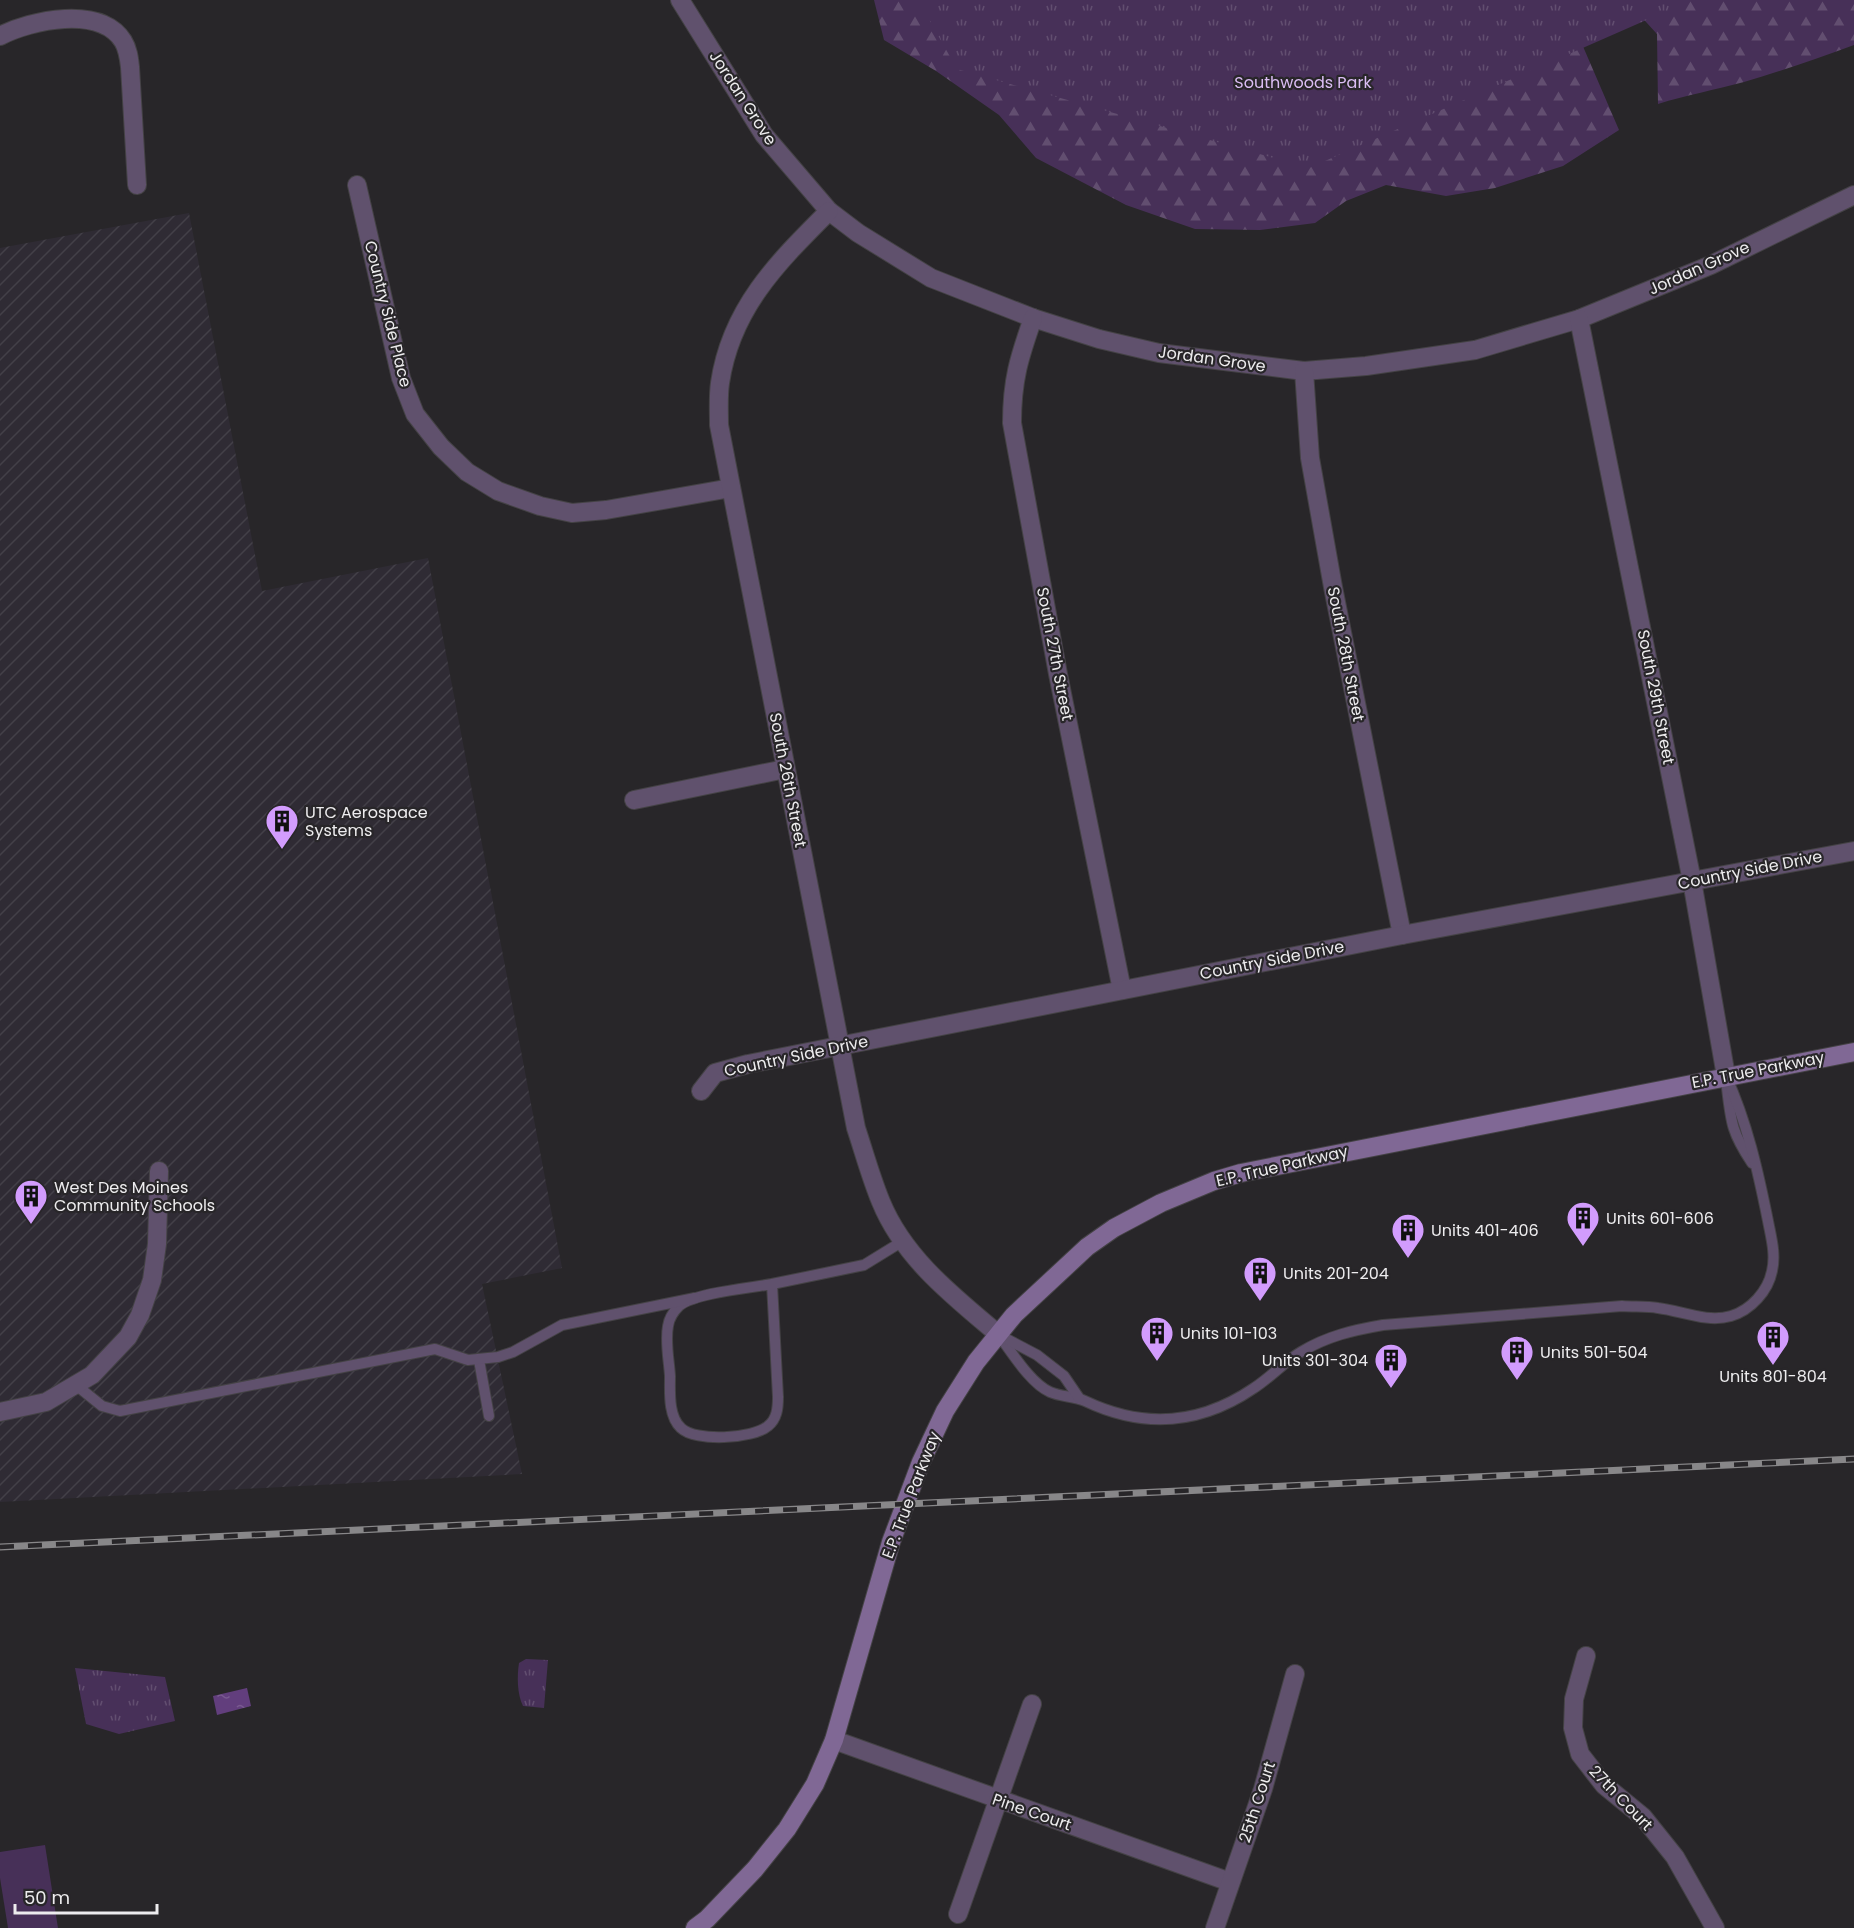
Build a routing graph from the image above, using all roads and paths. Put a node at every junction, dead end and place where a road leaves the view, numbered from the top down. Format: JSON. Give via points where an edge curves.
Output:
{"nodes":[{"id":1,"x":680,"y":0,"type":"edge"},
{"id":2,"x":0,"y":36,"type":"edge"},
{"id":3,"x":137,"y":185,"type":"dead end"},
{"id":4,"x":357,"y":185,"type":"dead end"},
{"id":5,"x":1852,"y":201,"type":"edge"},
{"id":6,"x":829,"y":211,"type":"junction"},
{"id":7,"x":1033,"y":318,"type":"junction"},
{"id":8,"x":1579,"y":319,"type":"junction"},
{"id":9,"x":1304,"y":371,"type":"junction"},
{"id":10,"x":731,"y":488,"type":"junction"},
{"id":11,"x":785,"y":769,"type":"junction"},
{"id":12,"x":634,"y":800,"type":"dead end"},
{"id":13,"x":1854,"y":850,"type":"edge"},
{"id":14,"x":1692,"y":881,"type":"junction"},
{"id":15,"x":1402,"y":935,"type":"junction"},
{"id":16,"x":1122,"y":990,"type":"junction"},
{"id":17,"x":841,"y":1047,"type":"junction"},
{"id":18,"x":1854,"y":1052,"type":"edge"},
{"id":19,"x":1726,"y":1076,"type":"junction"},
{"id":20,"x":701,"y":1091,"type":"dead end"},
{"id":21,"x":159,"y":1171,"type":"dead end"},
{"id":22,"x":903,"y":1240,"type":"junction"},
{"id":23,"x":772,"y":1284,"type":"junction"},
{"id":24,"x":695,"y":1298,"type":"junction"},
{"id":25,"x":998,"y":1334,"type":"junction"},
{"id":26,"x":479,"y":1359,"type":"junction"},
{"id":27,"x":76,"y":1385,"type":"junction"},
{"id":28,"x":1078,"y":1398,"type":"junction"},
{"id":29,"x":0,"y":1412,"type":"edge"},
{"id":30,"x":489,"y":1416,"type":"dead end"},
{"id":31,"x":1586,"y":1656,"type":"dead end"},
{"id":32,"x":1295,"y":1674,"type":"dead end"},
{"id":33,"x":1032,"y":1704,"type":"dead end"},
{"id":34,"x":834,"y":1740,"type":"junction"},
{"id":35,"x":998,"y":1800,"type":"junction"},
{"id":36,"x":1230,"y":1882,"type":"junction"},
{"id":37,"x":958,"y":1914,"type":"dead end"},
{"id":38,"x":706,"y":1925,"type":"edge"},
{"id":39,"x":1215,"y":1928,"type":"edge"},
{"id":40,"x":1715,"y":1928,"type":"edge"}],
"edges":[{"from":1,"to":6,"type":"street","name":"Jordan Grove","via":[[764,135]]},
{"from":2,"to":3,"type":"street","via":[[34,23],[63,19],[99,22],[112,29],[128,53]]},
{"from":4,"to":10,"type":"street","name":"Country Side Place","via":[[401,378],[415,414],[467,472],[498,491],[572,513]]},
{"from":5,"to":8,"type":"street","name":"Jordan Grove","via":[[1711,266]]},
{"from":6,"to":7,"type":"street","name":"Jordan Grove","via":[[931,278]]},
{"from":6,"to":10,"type":"street","name":"South 26th Street","via":[[781,259],[746,307],[729,348],[720,384],[719,425]]},
{"from":7,"to":9,"type":"street","name":"Jordan Grove","via":[[1159,353]]},
{"from":7,"to":16,"type":"street","name":"South 27th Street","via":[[1017,366],[1012,423]]},
{"from":8,"to":9,"type":"street","name":"Jordan Grove","via":[[1475,350]]},
{"from":8,"to":14,"type":"street","name":"South 29th Street"},
{"from":9,"to":15,"type":"street","name":"South 28th Street","via":[[1314,482]]},
{"from":10,"to":11,"type":"street","name":"South 26th Street"},
{"from":11,"to":12,"type":"street"},
{"from":11,"to":17,"type":"street","name":"South 26th Street"},
{"from":13,"to":14,"type":"street","name":"Country Side Drive"},
{"from":14,"to":15,"type":"street","name":"Country Side Drive"},
{"from":14,"to":19,"type":"street","name":"South 29th Street"},
{"from":15,"to":16,"type":"street","name":"Country Side Drive"},
{"from":16,"to":17,"type":"street","name":"Country Side Drive"},
{"from":17,"to":20,"type":"street","name":"Country Side Drive","via":[[715,1073]]},
{"from":17,"to":22,"type":"street","name":"South 26th Street","via":[[856,1128],[881,1203]]},
{"from":18,"to":19,"type":"main road","name":"E.P. True Parkway"},
{"from":19,"to":25,"type":"main road","name":"E.P. True Parkway","via":[[1267,1167],[1214,1181],[1152,1208],[1087,1247]]},
{"from":19,"to":28,"type":"lane","via":[[1732,1125],[1761,1183],[1773,1246],[1772,1271],[1766,1287],[1744,1310],[1713,1318],[1622,1306],[1355,1330],[1300,1352],[1231,1403],[1179,1419],[1128,1417]]},
{"from":21,"to":27,"type":"street","via":[[153,1280],[140,1315],[128,1336],[92,1375]]},
{"from":22,"to":23,"type":"lane","via":[[864,1265]]},
{"from":22,"to":25,"type":"street","name":"South 26th Street","via":[[940,1286]]},
{"from":23,"to":24,"type":"lane"},
{"from":23,"to":24,"type":"lane","via":[[777,1412],[769,1426],[742,1436],[690,1434],[675,1420],[668,1325],[680,1305]]},
{"from":24,"to":26,"type":"lane","via":[[562,1325],[513,1352]]},
{"from":25,"to":28,"type":"lane","via":[[1037,1355],[1064,1376]]},
{"from":25,"to":28,"type":"lane","via":[[1024,1370],[1049,1391]]},
{"from":25,"to":34,"type":"main road","name":"E.P. True Parkway","via":[[955,1395],[921,1462],[891,1542]]},
{"from":26,"to":27,"type":"lane","via":[[468,1360],[435,1349],[120,1411],[102,1406]]},
{"from":26,"to":30,"type":"lane"},
{"from":27,"to":29,"type":"street","via":[[46,1402]]},
{"from":31,"to":40,"type":"street","name":"27th Court","via":[[1574,1700],[1573,1728],[1580,1754],[1604,1785],[1643,1817],[1675,1857]]},
{"from":32,"to":36,"type":"street","name":"25th Court","via":[[1263,1789]]},
{"from":33,"to":35,"type":"street"},
{"from":34,"to":35,"type":"street","name":"Pine Court"},
{"from":34,"to":38,"type":"main road","name":"E.P. True Parkway","via":[[787,1829]]},
{"from":35,"to":36,"type":"street","name":"Pine Court"},
{"from":35,"to":37,"type":"street"},
{"from":36,"to":39,"type":"street","name":"25th Court"}]}
